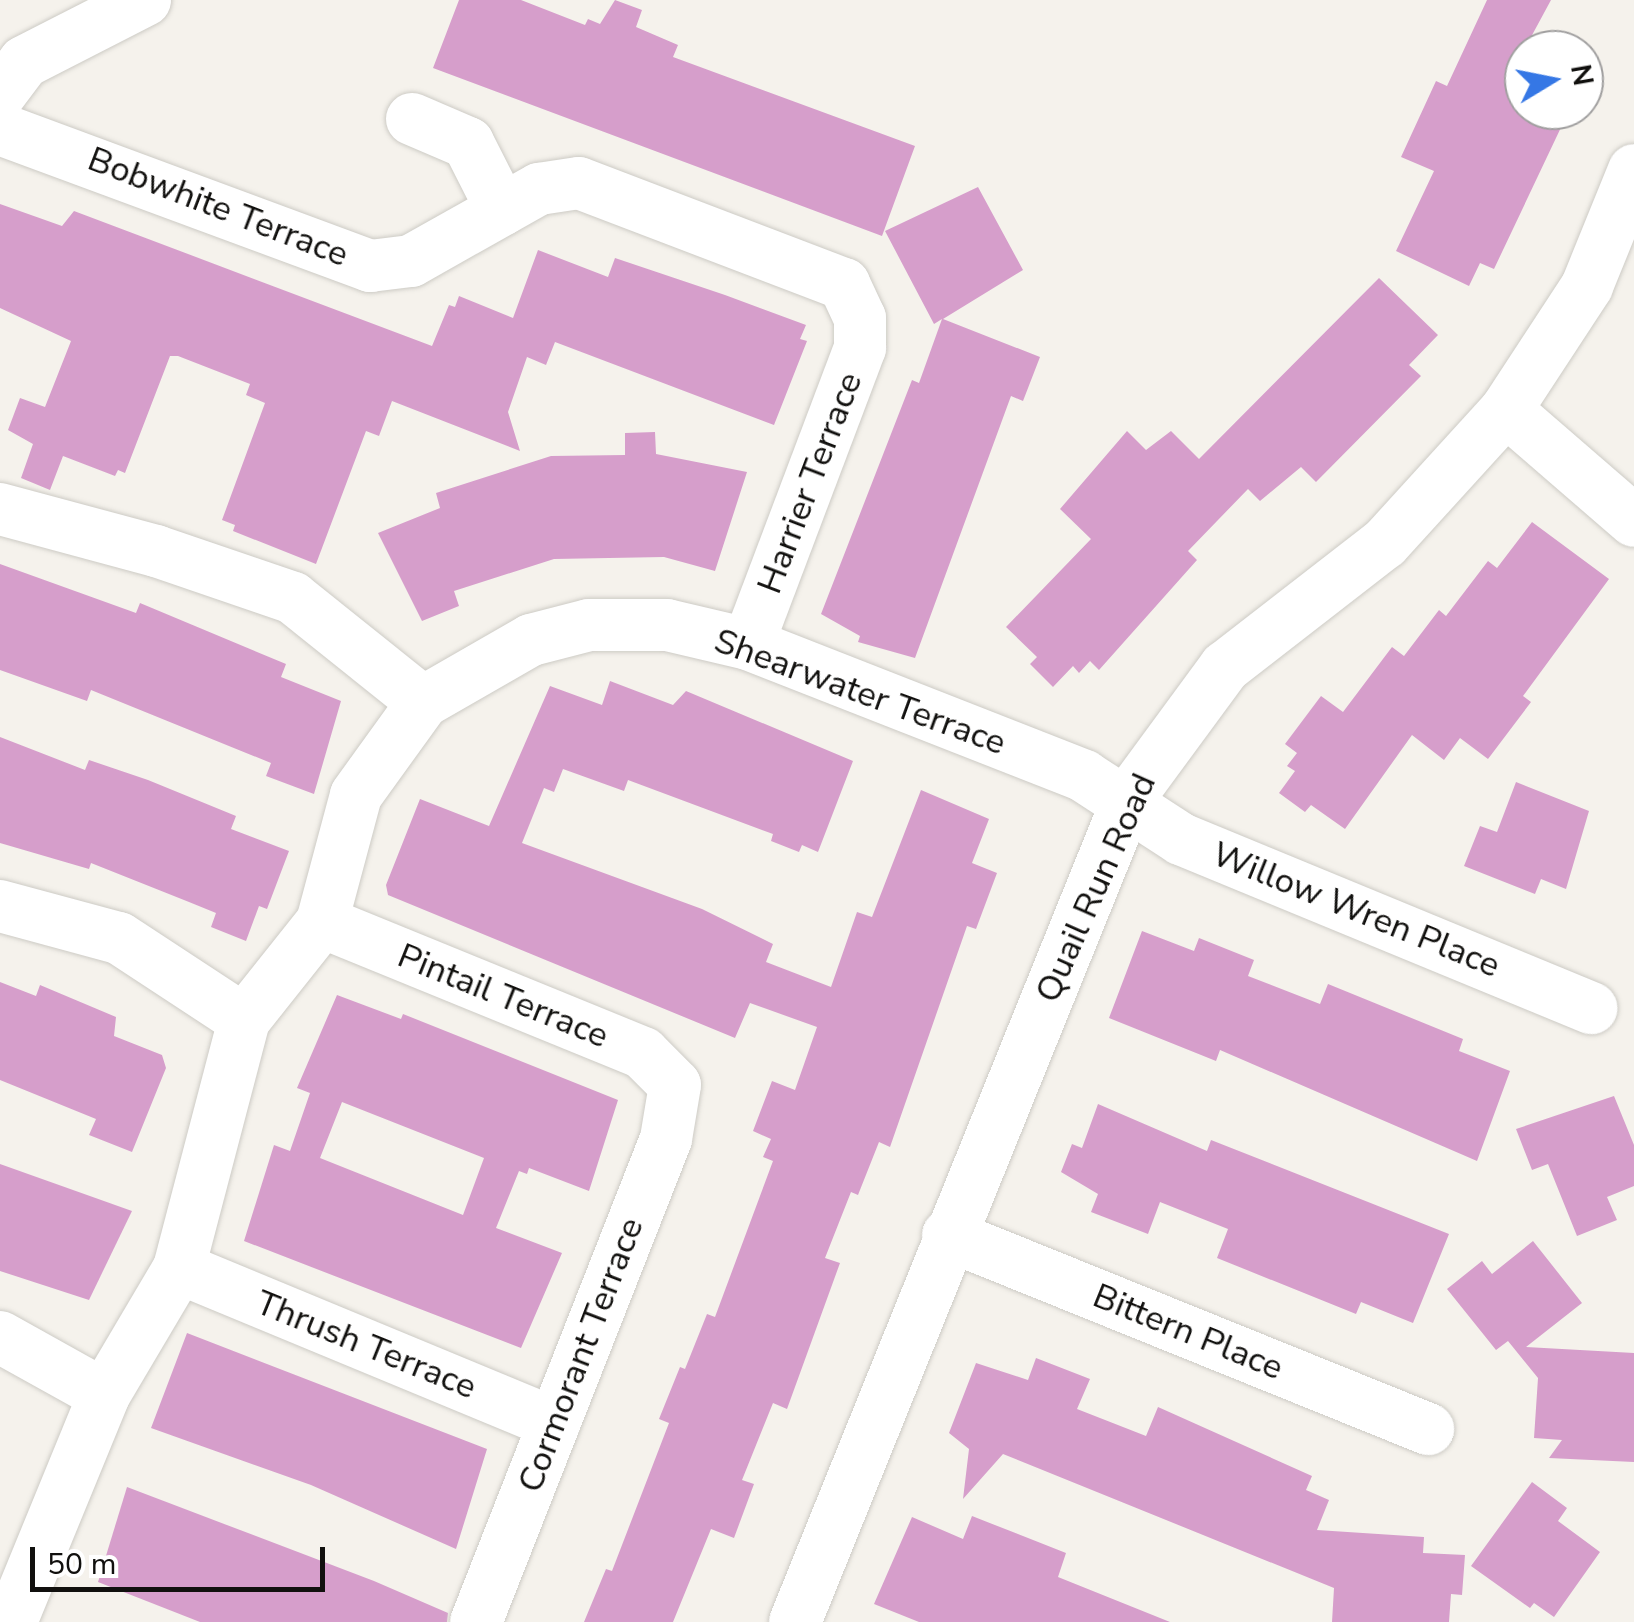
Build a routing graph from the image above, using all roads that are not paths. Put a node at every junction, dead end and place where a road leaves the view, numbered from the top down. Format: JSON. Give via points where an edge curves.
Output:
{"nodes":[{"id":1,"x":144,"y":0,"type":"edge"},
{"id":2,"x":0,"y":94,"type":"edge"},
{"id":3,"x":412,"y":120,"type":"dead end"},
{"id":4,"x":0,"y":129,"type":"edge"},
{"id":5,"x":1634,"y":170,"type":"edge"},
{"id":6,"x":502,"y":210,"type":"junction"},
{"id":7,"x":860,"y":318,"type":"joint"},
{"id":8,"x":1506,"y":410,"type":"junction"},
{"id":9,"x":0,"y":509,"type":"edge"},
{"id":10,"x":1634,"y":520,"type":"edge"},
{"id":11,"x":748,"y":644,"type":"junction"},
{"id":12,"x":423,"y":702,"type":"junction"},
{"id":13,"x":1128,"y":799,"type":"junction"},
{"id":14,"x":0,"y":906,"type":"edge"},
{"id":15,"x":322,"y":922,"type":"junction"},
{"id":16,"x":1592,"y":1008,"type":"dead end"},
{"id":17,"x":244,"y":1020,"type":"junction"},
{"id":18,"x":675,"y":1085,"type":"joint"},
{"id":19,"x":948,"y":1235,"type":"junction"},
{"id":20,"x":178,"y":1268,"type":"junction"},
{"id":21,"x":0,"y":1338,"type":"edge"},
{"id":22,"x":104,"y":1395,"type":"junction"},
{"id":23,"x":554,"y":1422,"type":"junction"},
{"id":24,"x":1428,"y":1429,"type":"dead end"},
{"id":25,"x":28,"y":1617,"type":"edge"},
{"id":26,"x":476,"y":1622,"type":"edge"},
{"id":27,"x":795,"y":1622,"type":"edge"}],
"edges":[{"from":1,"to":2,"type":"street","via":[[24,62]]},
{"from":3,"to":6,"type":"street","via":[[468,143]]},
{"from":4,"to":6,"type":"street","name":"Bobwhite Terrace","via":[[370,266],[410,261]]},
{"from":5,"to":8,"type":"street","name":"Quail Run Road","via":[[1588,286]]},
{"from":6,"to":7,"type":"street","name":"Bobwhite Terrace","via":[[540,189],[579,183],[844,284]]},
{"from":7,"to":11,"type":"street","name":"Harrier Terrace","via":[[860,348]]},
{"from":8,"to":10,"type":"street"},
{"from":8,"to":13,"type":"street","name":"Quail Run Road","via":[[1385,543],[1224,667]]},
{"from":9,"to":12,"type":"street","via":[[156,551],[294,598]]},
{"from":11,"to":12,"type":"street","name":"Shearwater Terrace","via":[[667,625],[589,626],[531,640]]},
{"from":11,"to":13,"type":"street","name":"Shearwater Terrace"},
{"from":12,"to":15,"type":"street","name":"Shearwater Terrace","via":[[356,795]]},
{"from":13,"to":16,"type":"street","name":"Willow Wren Place","via":[[1181,839]]},
{"from":13,"to":19,"type":"street","name":"Quail Run Road"},
{"from":14,"to":17,"type":"street","via":[[119,938]]},
{"from":15,"to":17,"type":"street","name":"Shearwater Terrace"},
{"from":15,"to":18,"type":"street","name":"Pintail Terrace","via":[[643,1054]]},
{"from":17,"to":20,"type":"street","name":"Shearwater Terrace"},
{"from":18,"to":23,"type":"street","name":"Cormorant Terrace","via":[[666,1139]]},
{"from":19,"to":24,"type":"street","name":"Bittern Place"},
{"from":19,"to":27,"type":"street","name":"Quail Run Road"},
{"from":20,"to":22,"type":"street","name":"Shearwater Terrace"},
{"from":20,"to":23,"type":"street","name":"Thrush Terrace"},
{"from":21,"to":22,"type":"street"},
{"from":22,"to":25,"type":"street","name":"Shearwater Terrace"},
{"from":23,"to":26,"type":"street","name":"Cormorant Terrace"}]}
